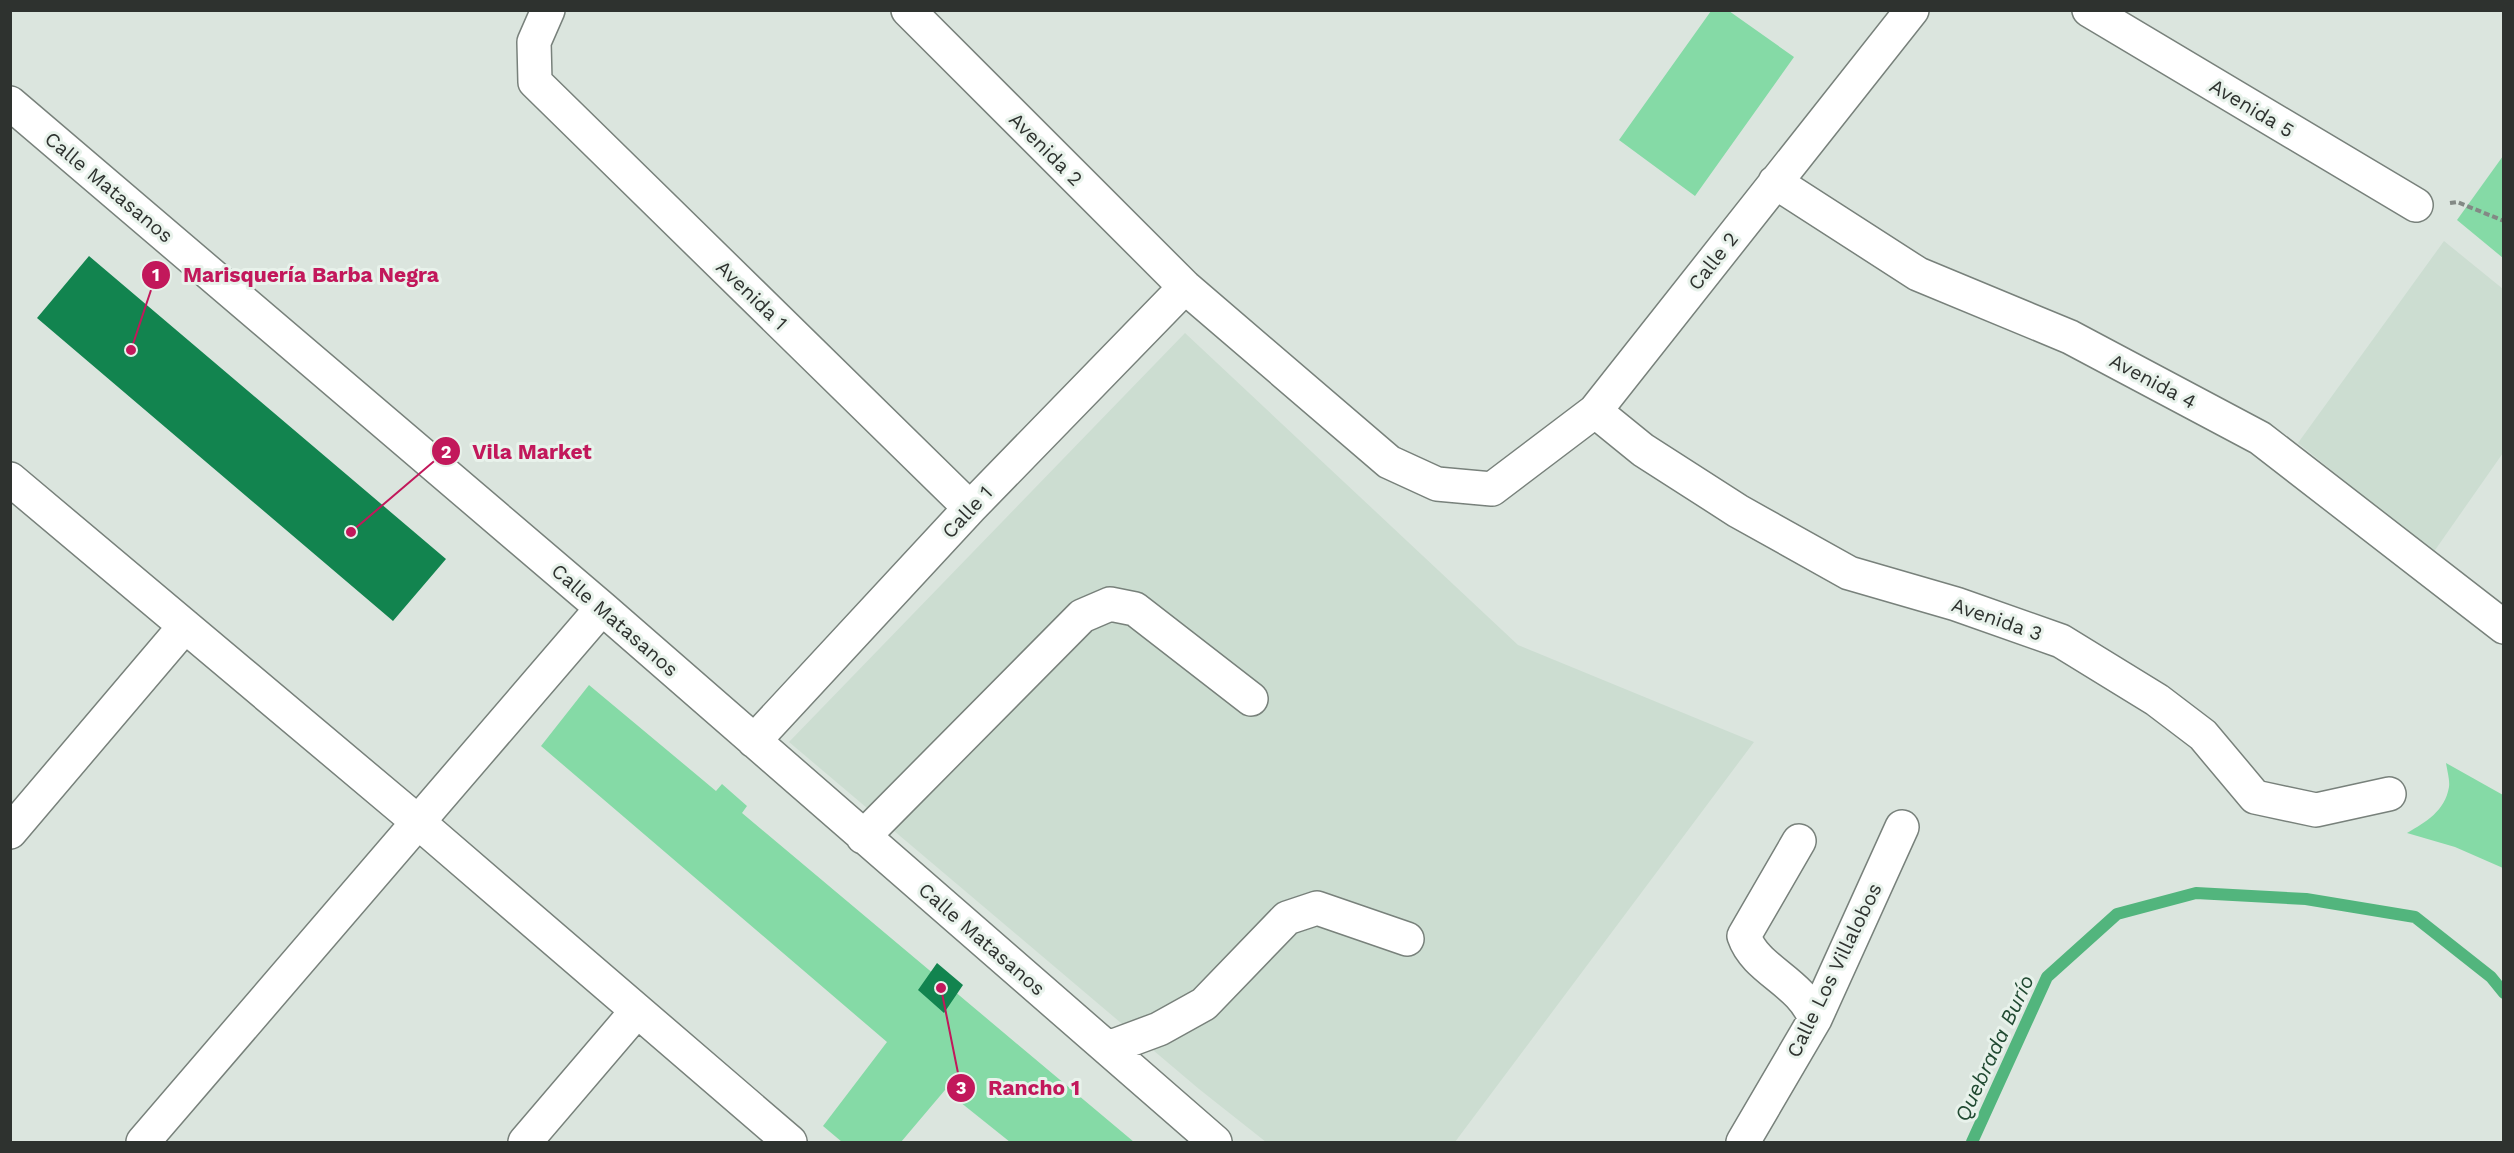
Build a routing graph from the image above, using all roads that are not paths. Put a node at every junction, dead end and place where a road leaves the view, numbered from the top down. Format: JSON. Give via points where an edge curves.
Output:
{"nodes":[{"id":1,"x":549,"y":10,"type":"edge"},
{"id":2,"x":908,"y":10,"type":"edge"},
{"id":3,"x":1912,"y":10,"type":"edge"},
{"id":4,"x":2089,"y":10,"type":"edge"},
{"id":5,"x":10,"y":103,"type":"edge"},
{"id":6,"x":1774,"y":182,"type":"junction"},
{"id":7,"x":2416,"y":205,"type":"road end"},
{"id":8,"x":1185,"y":287,"type":"junction"},
{"id":9,"x":1595,"y":411,"type":"junction"},
{"id":10,"x":10,"y":479,"type":"edge"},
{"id":11,"x":1492,"y":489,"type":"joint"},
{"id":12,"x":970,"y":507,"type":"junction"},
{"id":13,"x":602,"y":608,"type":"junction"},
{"id":14,"x":185,"y":626,"type":"junction"},
{"id":15,"x":2504,"y":627,"type":"edge"},
{"id":16,"x":1251,"y":699,"type":"dead end"},
{"id":17,"x":754,"y":741,"type":"junction"},
{"id":18,"x":2389,"y":794,"type":"dead end"},
{"id":19,"x":418,"y":822,"type":"junction"},
{"id":20,"x":1902,"y":827,"type":"dead end"},
{"id":21,"x":10,"y":832,"type":"edge"},
{"id":22,"x":863,"y":837,"type":"junction"},
{"id":23,"x":1799,"y":841,"type":"dead end"},
{"id":24,"x":1407,"y":939,"type":"dead end"},
{"id":25,"x":636,"y":1012,"type":"junction"},
{"id":26,"x":1815,"y":1019,"type":"junction"},
{"id":27,"x":1108,"y":1048,"type":"junction"},
{"id":28,"x":143,"y":1143,"type":"edge"},
{"id":29,"x":525,"y":1143,"type":"edge"},
{"id":30,"x":790,"y":1143,"type":"edge"},
{"id":31,"x":1215,"y":1143,"type":"edge"},
{"id":32,"x":1743,"y":1143,"type":"edge"}],
"edges":[{"from":1,"to":12,"type":"street","name":"Avenida 1","via":[[534,42],[535,82]]},
{"from":2,"to":8,"type":"street","name":"Avenida 2"},
{"from":3,"to":6,"type":"street","name":"Calle 2"},
{"from":4,"to":7,"type":"street","name":"Avenida 5"},
{"from":5,"to":13,"type":"street","name":"Calle Matasanos"},
{"from":6,"to":9,"type":"street","name":"Calle 2"},
{"from":6,"to":15,"type":"street","name":"Avenida 4","via":[[1918,274],[2070,337],[2260,438]]},
{"from":8,"to":11,"type":"street","name":"Avenida 2","via":[[1389,462],[1437,484]]},
{"from":8,"to":12,"type":"street","name":"Calle 1"},
{"from":9,"to":11,"type":"street","name":"Calle 2"},
{"from":9,"to":18,"type":"street","name":"Avenida 3","via":[[1643,450],[1738,511],[1849,573],[1956,604],[2061,641],[2157,700],[2203,735],[2255,797],[2316,810]]},
{"from":10,"to":14,"type":"street"},
{"from":12,"to":17,"type":"street","name":"Calle 1"},
{"from":13,"to":17,"type":"street","name":"Calle Matasanos"},
{"from":13,"to":19,"type":"street"},
{"from":14,"to":19,"type":"street"},
{"from":14,"to":21,"type":"street"},
{"from":16,"to":22,"type":"street","via":[[1135,609],[1110,604],[1082,616]]},
{"from":17,"to":22,"type":"street","name":"Calle Matasanos"},
{"from":19,"to":25,"type":"street"},
{"from":19,"to":28,"type":"street"},
{"from":20,"to":26,"type":"street","name":"Calle Los Villalobos"},
{"from":22,"to":27,"type":"street","name":"Calle Matasanos"},
{"from":23,"to":26,"type":"street","via":[[1744,936],[1748,949],[1800,993]]},
{"from":24,"to":27,"type":"street","via":[[1317,908],[1287,918],[1204,1004],[1159,1029]]},
{"from":25,"to":29,"type":"street"},
{"from":25,"to":30,"type":"street"},
{"from":26,"to":32,"type":"street","name":"Calle Los Villalobos"},
{"from":27,"to":31,"type":"street","name":"Calle Matasanos"}]}
